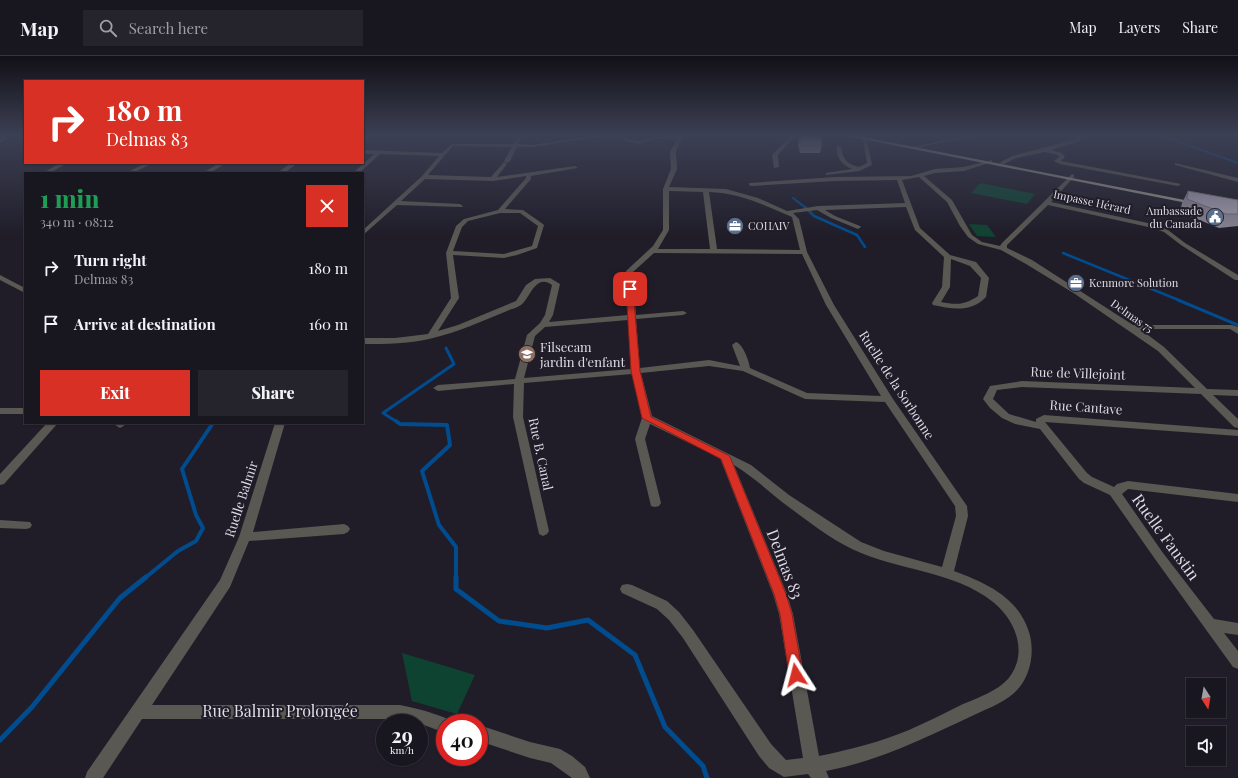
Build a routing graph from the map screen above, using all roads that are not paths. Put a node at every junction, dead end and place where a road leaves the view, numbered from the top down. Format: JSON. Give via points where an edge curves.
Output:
{"nodes":[{"id":1,"x":431,"y":169,"type":"edge"},
{"id":2,"x":501,"y":169,"type":"edge"},
{"id":3,"x":570,"y":169,"type":"edge"},
{"id":4,"x":674,"y":169,"type":"edge"},
{"id":5,"x":856,"y":169,"type":"edge"},
{"id":6,"x":965,"y":169,"type":"edge"},
{"id":7,"x":1026,"y":169,"type":"edge"},
{"id":8,"x":1030,"y":169,"type":"edge"},
{"id":9,"x":1096,"y":169,"type":"edge"},
{"id":10,"x":1195,"y":169,"type":"edge"},
{"id":11,"x":528,"y":174,"type":"junction"},
{"id":12,"x":794,"y":175,"type":"dead end"},
{"id":13,"x":920,"y":175,"type":"junction"},
{"id":14,"x":424,"y":177,"type":"junction"},
{"id":15,"x":1072,"y":177,"type":"junction"},
{"id":16,"x":899,"y":178,"type":"junction"},
{"id":17,"x":493,"y":179,"type":"junction"},
{"id":18,"x":1238,"y":180,"type":"edge"},
{"id":19,"x":751,"y":184,"type":"dead end"},
{"id":20,"x":1178,"y":184,"type":"dead end"},
{"id":21,"x":666,"y":189,"type":"junction"},
{"id":22,"x":706,"y":191,"type":"junction"},
{"id":23,"x":1200,"y":202,"type":"edge"},
{"id":24,"x":396,"y":203,"type":"junction"},
{"id":25,"x":1046,"y":203,"type":"junction"},
{"id":26,"x":909,"y":205,"type":"junction"},
{"id":27,"x":460,"y":206,"type":"dead end"},
{"id":28,"x":818,"y":208,"type":"junction"},
{"id":29,"x":500,"y":211,"type":"junction"},
{"id":30,"x":789,"y":212,"type":"junction"},
{"id":31,"x":858,"y":227,"type":"dead end"},
{"id":32,"x":364,"y":232,"type":"edge"},
{"id":33,"x":1003,"y":249,"type":"junction"},
{"id":34,"x":652,"y":251,"type":"junction"},
{"id":35,"x":714,"y":252,"type":"junction"},
{"id":36,"x":804,"y":252,"type":"junction"},
{"id":37,"x":449,"y":253,"type":"junction"},
{"id":38,"x":948,"y":256,"type":"junction"},
{"id":39,"x":0,"y":277,"type":"edge"},
{"id":40,"x":1238,"y":278,"type":"edge"},
{"id":41,"x":24,"y":290,"type":"edge"},
{"id":42,"x":683,"y":313,"type":"dead end"},
{"id":43,"x":632,"y":317,"type":"junction"},
{"id":44,"x":543,"y":325,"type":"junction"},
{"id":45,"x":1131,"y":327,"type":"junction"},
{"id":46,"x":1238,"y":331,"type":"edge"},
{"id":47,"x":431,"y":336,"type":"junction"},
{"id":48,"x":364,"y":341,"type":"edge"},
{"id":49,"x":736,"y":345,"type":"dead end"},
{"id":50,"x":745,"y":369,"type":"junction"},
{"id":51,"x":636,"y":371,"type":"junction"},
{"id":52,"x":519,"y":381,"type":"junction"},
{"id":53,"x":438,"y":388,"type":"dead end"},
{"id":54,"x":1204,"y":392,"type":"junction"},
{"id":55,"x":1238,"y":393,"type":"edge"},
{"id":56,"x":888,"y":399,"type":"junction"},
{"id":57,"x":0,"y":411,"type":"edge"},
{"id":58,"x":24,"y":411,"type":"edge"},
{"id":59,"x":647,"y":418,"type":"junction"},
{"id":60,"x":53,"y":424,"type":"edge"},
{"id":61,"x":280,"y":424,"type":"edge"},
{"id":62,"x":1238,"y":425,"type":"edge"},
{"id":63,"x":1043,"y":427,"type":"junction"},
{"id":64,"x":1238,"y":433,"type":"edge"},
{"id":65,"x":725,"y":457,"type":"junction"},
{"id":66,"x":0,"y":481,"type":"edge"},
{"id":67,"x":1116,"y":493,"type":"junction"},
{"id":68,"x":1238,"y":498,"type":"edge"},
{"id":69,"x":655,"y":503,"type":"dead end"},
{"id":70,"x":0,"y":524,"type":"edge"},
{"id":71,"x":26,"y":525,"type":"dead end"},
{"id":72,"x":344,"y":529,"type":"dead end"},
{"id":73,"x":543,"y":531,"type":"dead end"},
{"id":74,"x":245,"y":537,"type":"junction"},
{"id":75,"x":948,"y":574,"type":"junction"},
{"id":76,"x":627,"y":588,"type":"dead end"},
{"id":77,"x":1209,"y":624,"type":"junction"},
{"id":78,"x":1238,"y":629,"type":"edge"},
{"id":79,"x":1238,"y":662,"type":"edge"},
{"id":80,"x":137,"y":712,"type":"junction"},
{"id":81,"x":436,"y":722,"type":"edge"},
{"id":82,"x":488,"y":736,"type":"edge"},
{"id":83,"x":812,"y":766,"type":"junction"},
{"id":84,"x":93,"y":778,"type":"edge"},
{"id":85,"x":582,"y":778,"type":"edge"},
{"id":86,"x":821,"y":778,"type":"edge"}],
"edges":[{"from":1,"to":14,"type":"street"},
{"from":2,"to":17,"type":"street"},
{"from":3,"to":11,"type":"street"},
{"from":4,"to":21,"type":"street"},
{"from":5,"to":12,"type":"street","via":[[806,176]]},
{"from":6,"to":13,"type":"street","via":[[935,170]]},
{"from":7,"to":15,"type":"main road"},
{"from":8,"to":15,"type":"main road"},
{"from":9,"to":20,"type":"street"},
{"from":10,"to":18,"type":"street"},
{"from":11,"to":17,"type":"street"},
{"from":11,"to":29,"type":"street","via":[[529,178]]},
{"from":13,"to":16,"type":"street"},
{"from":13,"to":33,"type":"street","name":"Delmas 75","via":[[950,201],[970,236],[980,243]]},
{"from":14,"to":17,"type":"street"},
{"from":14,"to":24,"type":"street"},
{"from":15,"to":23,"type":"main road"},
{"from":15,"to":25,"type":"street"},
{"from":16,"to":19,"type":"street"},
{"from":16,"to":26,"type":"street"},
{"from":21,"to":22,"type":"street"},
{"from":21,"to":34,"type":"street","via":[[666,230]]},
{"from":22,"to":30,"type":"street","via":[[726,191]]},
{"from":22,"to":35,"type":"street"},
{"from":24,"to":27,"type":"street"},
{"from":24,"to":32,"type":"street"},
{"from":25,"to":33,"type":"street","via":[[1004,244]]},
{"from":25,"to":40,"type":"street","name":"Impasse Hérard","via":[[1155,226]]},
{"from":26,"to":28,"type":"street"},
{"from":26,"to":38,"type":"street","via":[[917,229]]},
{"from":28,"to":30,"type":"street"},
{"from":28,"to":31,"type":"street"},
{"from":29,"to":37,"type":"street","via":[[462,223]]},
{"from":29,"to":37,"type":"street","via":[[521,212],[541,225],[535,247],[504,256]]},
{"from":30,"to":36,"type":"street","name":"Ruelle de la Sorbonne","via":[[796,219]]},
{"from":33,"to":45,"type":"street","name":"Delmas 75","via":[[1029,262]]},
{"from":34,"to":35,"type":"street"},
{"from":34,"to":43,"type":"street","via":[[628,275]]},
{"from":35,"to":36,"type":"street"},
{"from":36,"to":56,"type":"street","name":"Ruelle de la Sorbonne","via":[[830,305]]},
{"from":37,"to":47,"type":"street","via":[[455,298]]},
{"from":38,"to":38,"type":"street","via":[[946,287],[936,303],[954,308],[970,306],[982,298],[985,278],[973,264]]},
{"from":39,"to":41,"type":"street"},
{"from":42,"to":43,"type":"street"},
{"from":43,"to":44,"type":"street"},
{"from":43,"to":51,"type":"street"},
{"from":44,"to":47,"type":"street","name":"Rue B. Canal","via":[[556,284],[550,280],[538,281],[529,287],[519,303],[461,327]]},
{"from":44,"to":52,"type":"street","name":"Rue B. Canal","via":[[531,335]]},
{"from":45,"to":46,"type":"street","via":[[1232,327]]},
{"from":45,"to":54,"type":"street","name":"Delmas 75","via":[[1160,350]]},
{"from":47,"to":48,"type":"street","via":[[395,341]]},
{"from":49,"to":50,"type":"street","via":[[745,363]]},
{"from":50,"to":51,"type":"street","via":[[710,364]]},
{"from":50,"to":56,"type":"street","via":[[805,396]]},
{"from":51,"to":52,"type":"street"},
{"from":51,"to":59,"type":"street"},
{"from":52,"to":53,"type":"street"},
{"from":52,"to":73,"type":"street","name":"Rue B. Canal","via":[[518,417]]},
{"from":54,"to":55,"type":"street","name":"Rue de Villejoint"},
{"from":54,"to":62,"type":"street","name":"Delmas 75"},
{"from":54,"to":63,"type":"street","name":"Rue de Villejoint","via":[[1022,384],[994,388],[988,399],[996,411],[1016,422]]},
{"from":56,"to":75,"type":"street","name":"Ruelle de la Sorbonne","via":[[961,506],[962,516]]},
{"from":57,"to":58,"type":"street"},
{"from":59,"to":65,"type":"street"},
{"from":59,"to":69,"type":"street","via":[[640,439]]},
{"from":60,"to":66,"type":"street"},
{"from":61,"to":74,"type":"street","name":"Ruelle Balmir"},
{"from":63,"to":64,"type":"street","name":"Rue Cantave","via":[[1040,421],[1044,418]]},
{"from":63,"to":67,"type":"street","name":"Rue Cantave","via":[[1083,476]]},
{"from":65,"to":75,"type":"street","via":[[748,469],[852,544]]},
{"from":65,"to":83,"type":"street","name":"Delmas 83","via":[[786,614]]},
{"from":67,"to":68,"type":"street","name":"Ruelle Faustin","via":[[1128,485]]},
{"from":67,"to":77,"type":"street","name":"Ruelle Faustin"},
{"from":70,"to":71,"type":"street"},
{"from":72,"to":74,"type":"street"},
{"from":74,"to":80,"type":"street","name":"Ruelle Balmir","via":[[225,583]]},
{"from":75,"to":83,"type":"street","via":[[989,591],[1001,599],[1020,624],[1024,637],[1023,668],[1012,685],[985,702],[938,725],[872,751]]},
{"from":76,"to":83,"type":"street","via":[[662,605],[674,616],[775,762],[784,769]]},
{"from":77,"to":78,"type":"street"},
{"from":77,"to":79,"type":"street","name":"Ruelle Faustin"},
{"from":80,"to":81,"type":"street","name":"Rue Balmir Prolongée","via":[[400,712]]},
{"from":80,"to":84,"type":"street","name":"Ruelle Balmir"},
{"from":82,"to":85,"type":"street","via":[[554,755],[579,772]]},
{"from":83,"to":86,"type":"street","name":"Delmas 83"}]}
